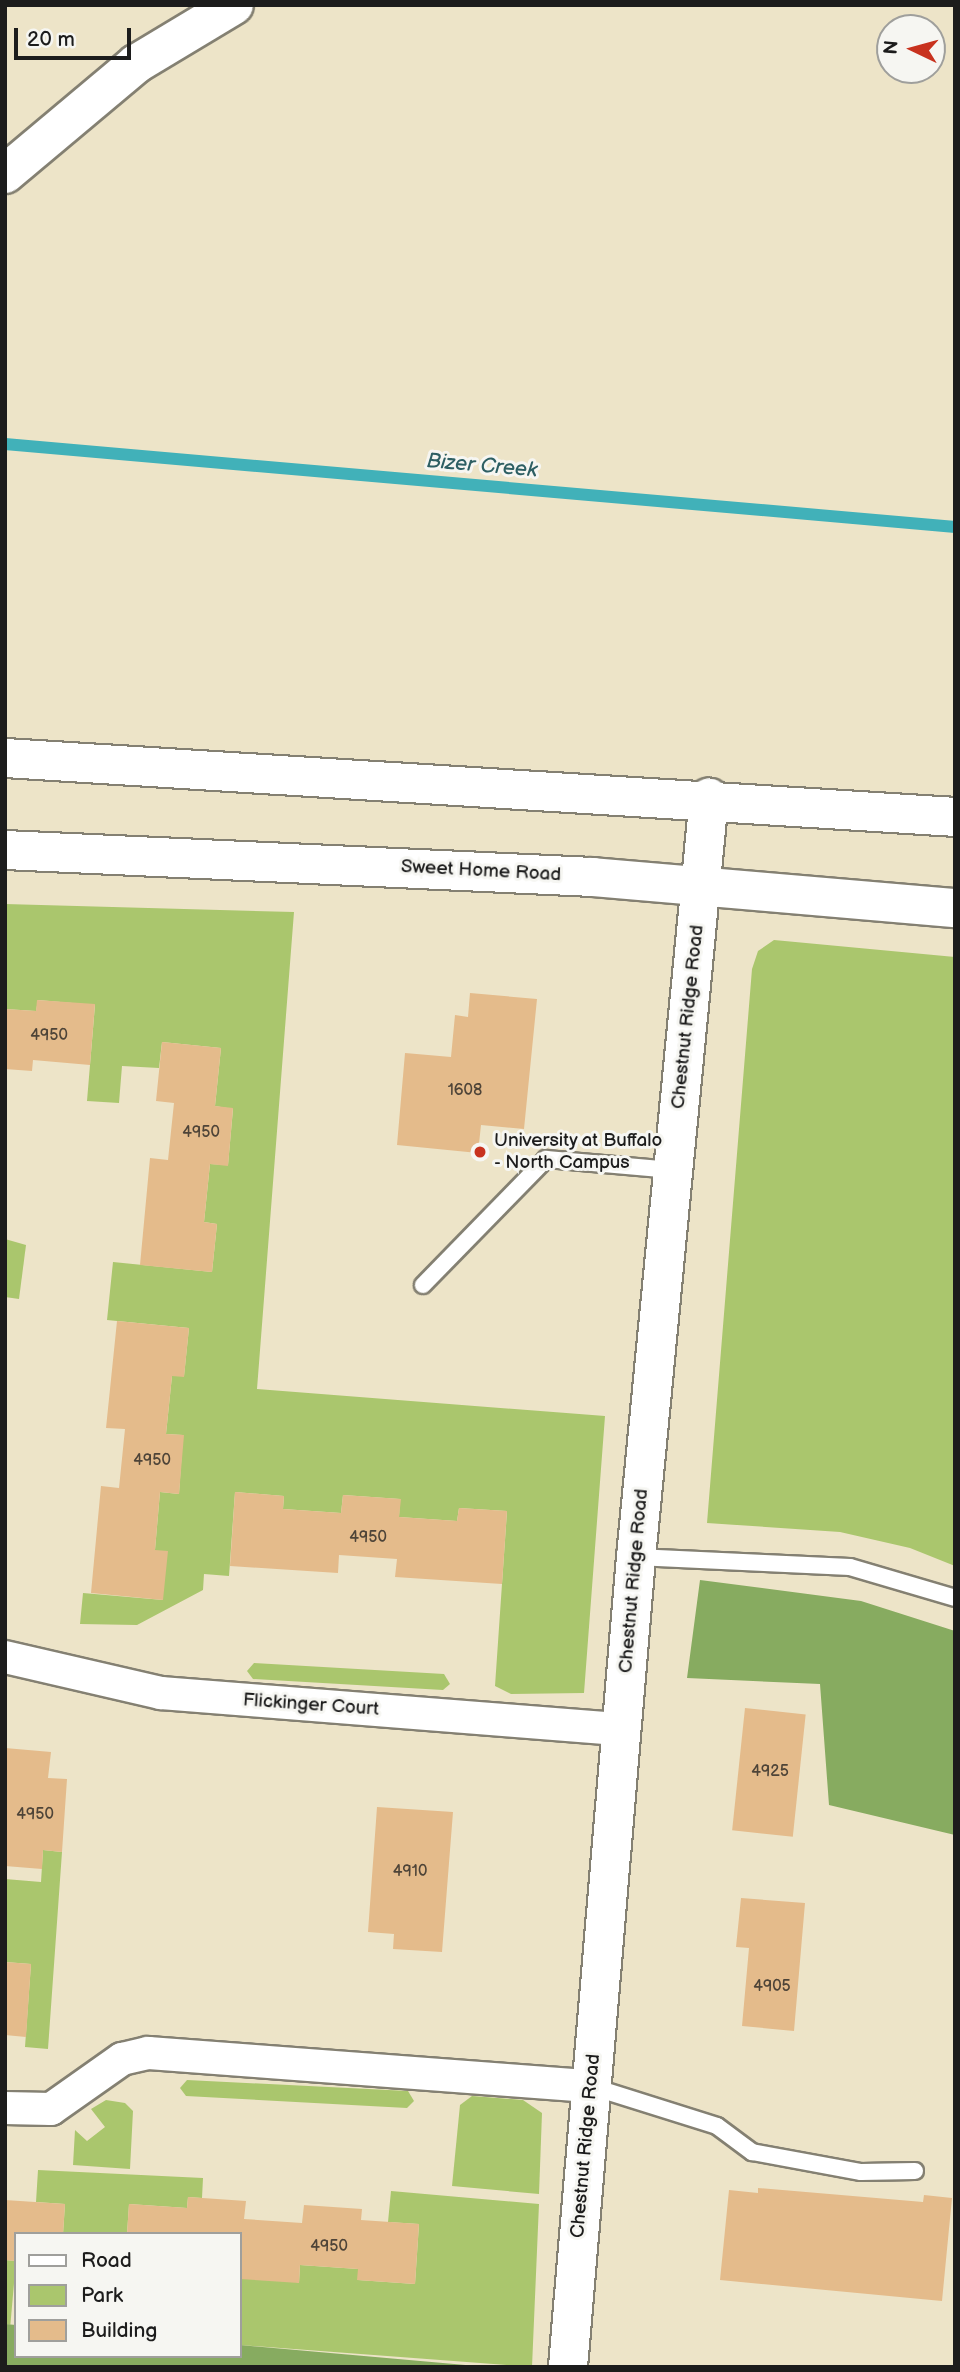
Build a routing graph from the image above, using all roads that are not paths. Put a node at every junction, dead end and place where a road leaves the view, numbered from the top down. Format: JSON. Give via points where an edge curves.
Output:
{"nodes":[{"id":1,"x":234,"y":5,"type":"edge"},
{"id":2,"x":5,"y":174,"type":"edge"},
{"id":3,"x":5,"y":758,"type":"edge"},
{"id":4,"x":709,"y":797,"type":"junction"},
{"id":5,"x":955,"y":817,"type":"edge"},
{"id":6,"x":5,"y":850,"type":"edge"},
{"id":7,"x":701,"y":884,"type":"junction"},
{"id":8,"x":955,"y":908,"type":"edge"},
{"id":9,"x":673,"y":1170,"type":"junction"},
{"id":10,"x":423,"y":1285,"type":"dead end"},
{"id":11,"x":636,"y":1557,"type":"junction"},
{"id":12,"x":955,"y":1598,"type":"edge"},
{"id":13,"x":5,"y":1657,"type":"edge"},
{"id":14,"x":621,"y":1729,"type":"junction"},
{"id":15,"x":590,"y":2086,"type":"junction"},
{"id":16,"x":5,"y":2108,"type":"edge"},
{"id":17,"x":915,"y":2171,"type":"dead end"},
{"id":18,"x":568,"y":2367,"type":"edge"}],
"edges":[{"from":1,"to":2,"type":"main road","via":[[136,64]]},
{"from":3,"to":4,"type":"main road"},
{"from":4,"to":5,"type":"main road"},
{"from":4,"to":7,"type":"main road","name":"Chestnut Ridge Road"},
{"from":6,"to":7,"type":"main road","name":"Sweet Home Road"},
{"from":7,"to":8,"type":"main road","name":"Sweet Home Road"},
{"from":7,"to":9,"type":"main road","name":"Chestnut Ridge Road"},
{"from":9,"to":10,"type":"lane","via":[[546,1158]]},
{"from":9,"to":11,"type":"main road","name":"Chestnut Ridge Road"},
{"from":11,"to":12,"type":"lane","via":[[850,1567]]},
{"from":11,"to":14,"type":"main road","name":"Chestnut Ridge Road"},
{"from":13,"to":14,"type":"street","name":"Flickinger Court","via":[[161,1693]]},
{"from":14,"to":15,"type":"main road","name":"Chestnut Ridge Road"},
{"from":15,"to":16,"type":"street","via":[[148,2053],[122,2059],[51,2109]]},
{"from":15,"to":17,"type":"lane","via":[[717,2126],[752,2152],[861,2172]]},
{"from":15,"to":18,"type":"main road","name":"Chestnut Ridge Road"}]}
